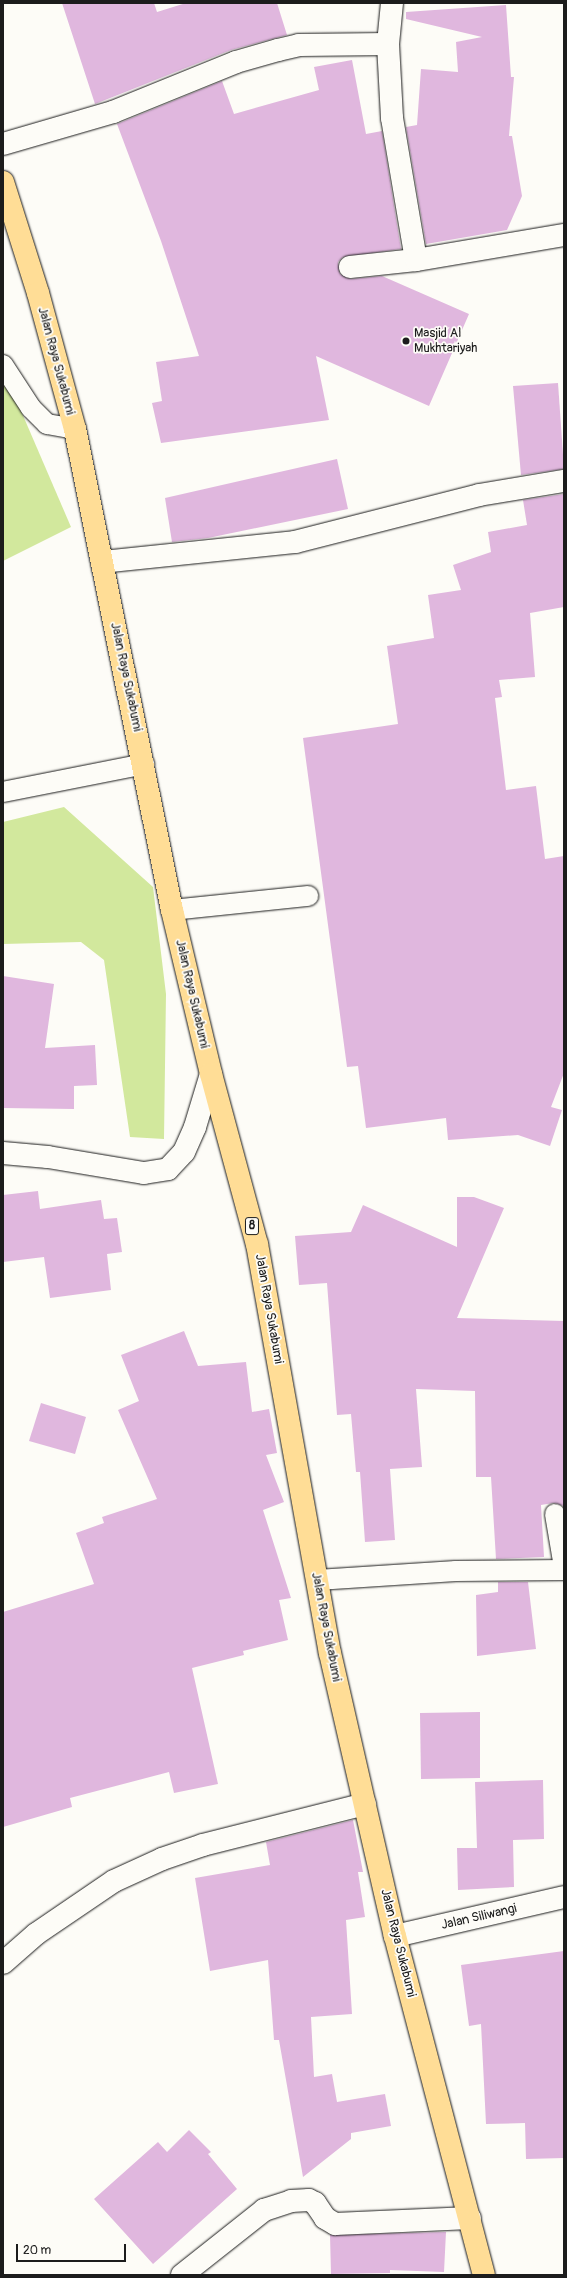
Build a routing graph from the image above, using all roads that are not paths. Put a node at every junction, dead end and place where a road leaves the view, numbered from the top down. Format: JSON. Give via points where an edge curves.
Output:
{"nodes":[{"id":1,"x":392,"y":3,"type":"edge"},
{"id":2,"x":388,"y":44,"type":"junction"},
{"id":3,"x":3,"y":144,"type":"edge"},
{"id":4,"x":3,"y":182,"type":"edge"},
{"id":5,"x":564,"y":235,"type":"edge"},
{"id":6,"x":416,"y":260,"type":"junction"},
{"id":7,"x":350,"y":267,"type":"dead end"},
{"id":8,"x":3,"y":365,"type":"edge"},
{"id":9,"x":75,"y":429,"type":"junction"},
{"id":10,"x":564,"y":481,"type":"edge"},
{"id":11,"x":102,"y":562,"type":"junction"},
{"id":12,"x":144,"y":764,"type":"junction"},
{"id":13,"x":3,"y":792,"type":"edge"},
{"id":14,"x":308,"y":896,"type":"dead end"},
{"id":15,"x":172,"y":910,"type":"junction"},
{"id":16,"x":211,"y":1074,"type":"junction"},
{"id":17,"x":3,"y":1153,"type":"edge"},
{"id":18,"x":555,"y":1514,"type":"dead end"},
{"id":19,"x":564,"y":1569,"type":"edge"},
{"id":20,"x":317,"y":1580,"type":"junction"},
{"id":21,"x":365,"y":1804,"type":"junction"},
{"id":22,"x":564,"y":1897,"type":"edge"},
{"id":23,"x":395,"y":1936,"type":"junction"},
{"id":24,"x":3,"y":1963,"type":"edge"},
{"id":25,"x":470,"y":2218,"type":"junction"},
{"id":26,"x":182,"y":2275,"type":"edge"},
{"id":27,"x":484,"y":2275,"type":"edge"}],
"edges":[{"from":1,"to":2,"type":"street"},
{"from":2,"to":3,"type":"street","via":[[299,45],[278,50],[236,62],[113,112]]},
{"from":2,"to":6,"type":"street","via":[[398,161]]},
{"from":4,"to":9,"type":"highway","name":"Jalan Raya Sukabumi","number":"8","via":[[38,293]]},
{"from":5,"to":6,"type":"street"},
{"from":6,"to":7,"type":"street"},
{"from":8,"to":9,"type":"lane","via":[[31,408],[47,424]]},
{"from":9,"to":11,"type":"highway","name":"Jalan Raya Sukabumi","number":"8"},
{"from":10,"to":11,"type":"street","via":[[479,495],[295,542]]},
{"from":11,"to":12,"type":"highway","name":"Jalan Raya Sukabumi","number":"8"},
{"from":12,"to":13,"type":"lane"},
{"from":12,"to":15,"type":"highway","name":"Jalan Raya Sukabumi","number":"8"},
{"from":14,"to":15,"type":"lane"},
{"from":15,"to":16,"type":"highway","name":"Jalan Raya Sukabumi","number":"8"},
{"from":16,"to":17,"type":"street","via":[[195,1127],[184,1152],[168,1169],[144,1173],[48,1157]]},
{"from":16,"to":20,"type":"highway","name":"Jalan Raya Sukabumi","number":"8","via":[[257,1244]]},
{"from":18,"to":19,"type":"lane"},
{"from":19,"to":20,"type":"lane","via":[[456,1571]]},
{"from":20,"to":21,"type":"highway","name":"Jalan Raya Sukabumi","number":"8","via":[[330,1653]]},
{"from":21,"to":23,"type":"highway","name":"Jalan Raya Sukabumi","number":"8"},
{"from":21,"to":24,"type":"street","via":[[202,1845],[162,1859],[114,1881],[36,1934]]},
{"from":22,"to":23,"type":"street","name":"Jalan Siliwangi"},
{"from":23,"to":25,"type":"highway","name":"Jalan Raya Sukabumi","number":"8"},
{"from":25,"to":26,"type":"street","via":[[336,2224],[325,2218],[315,2203],[309,2200],[290,2201],[264,2210]]},
{"from":25,"to":27,"type":"highway","name":"Jalan Raya Sukabumi","number":"8"}]}
